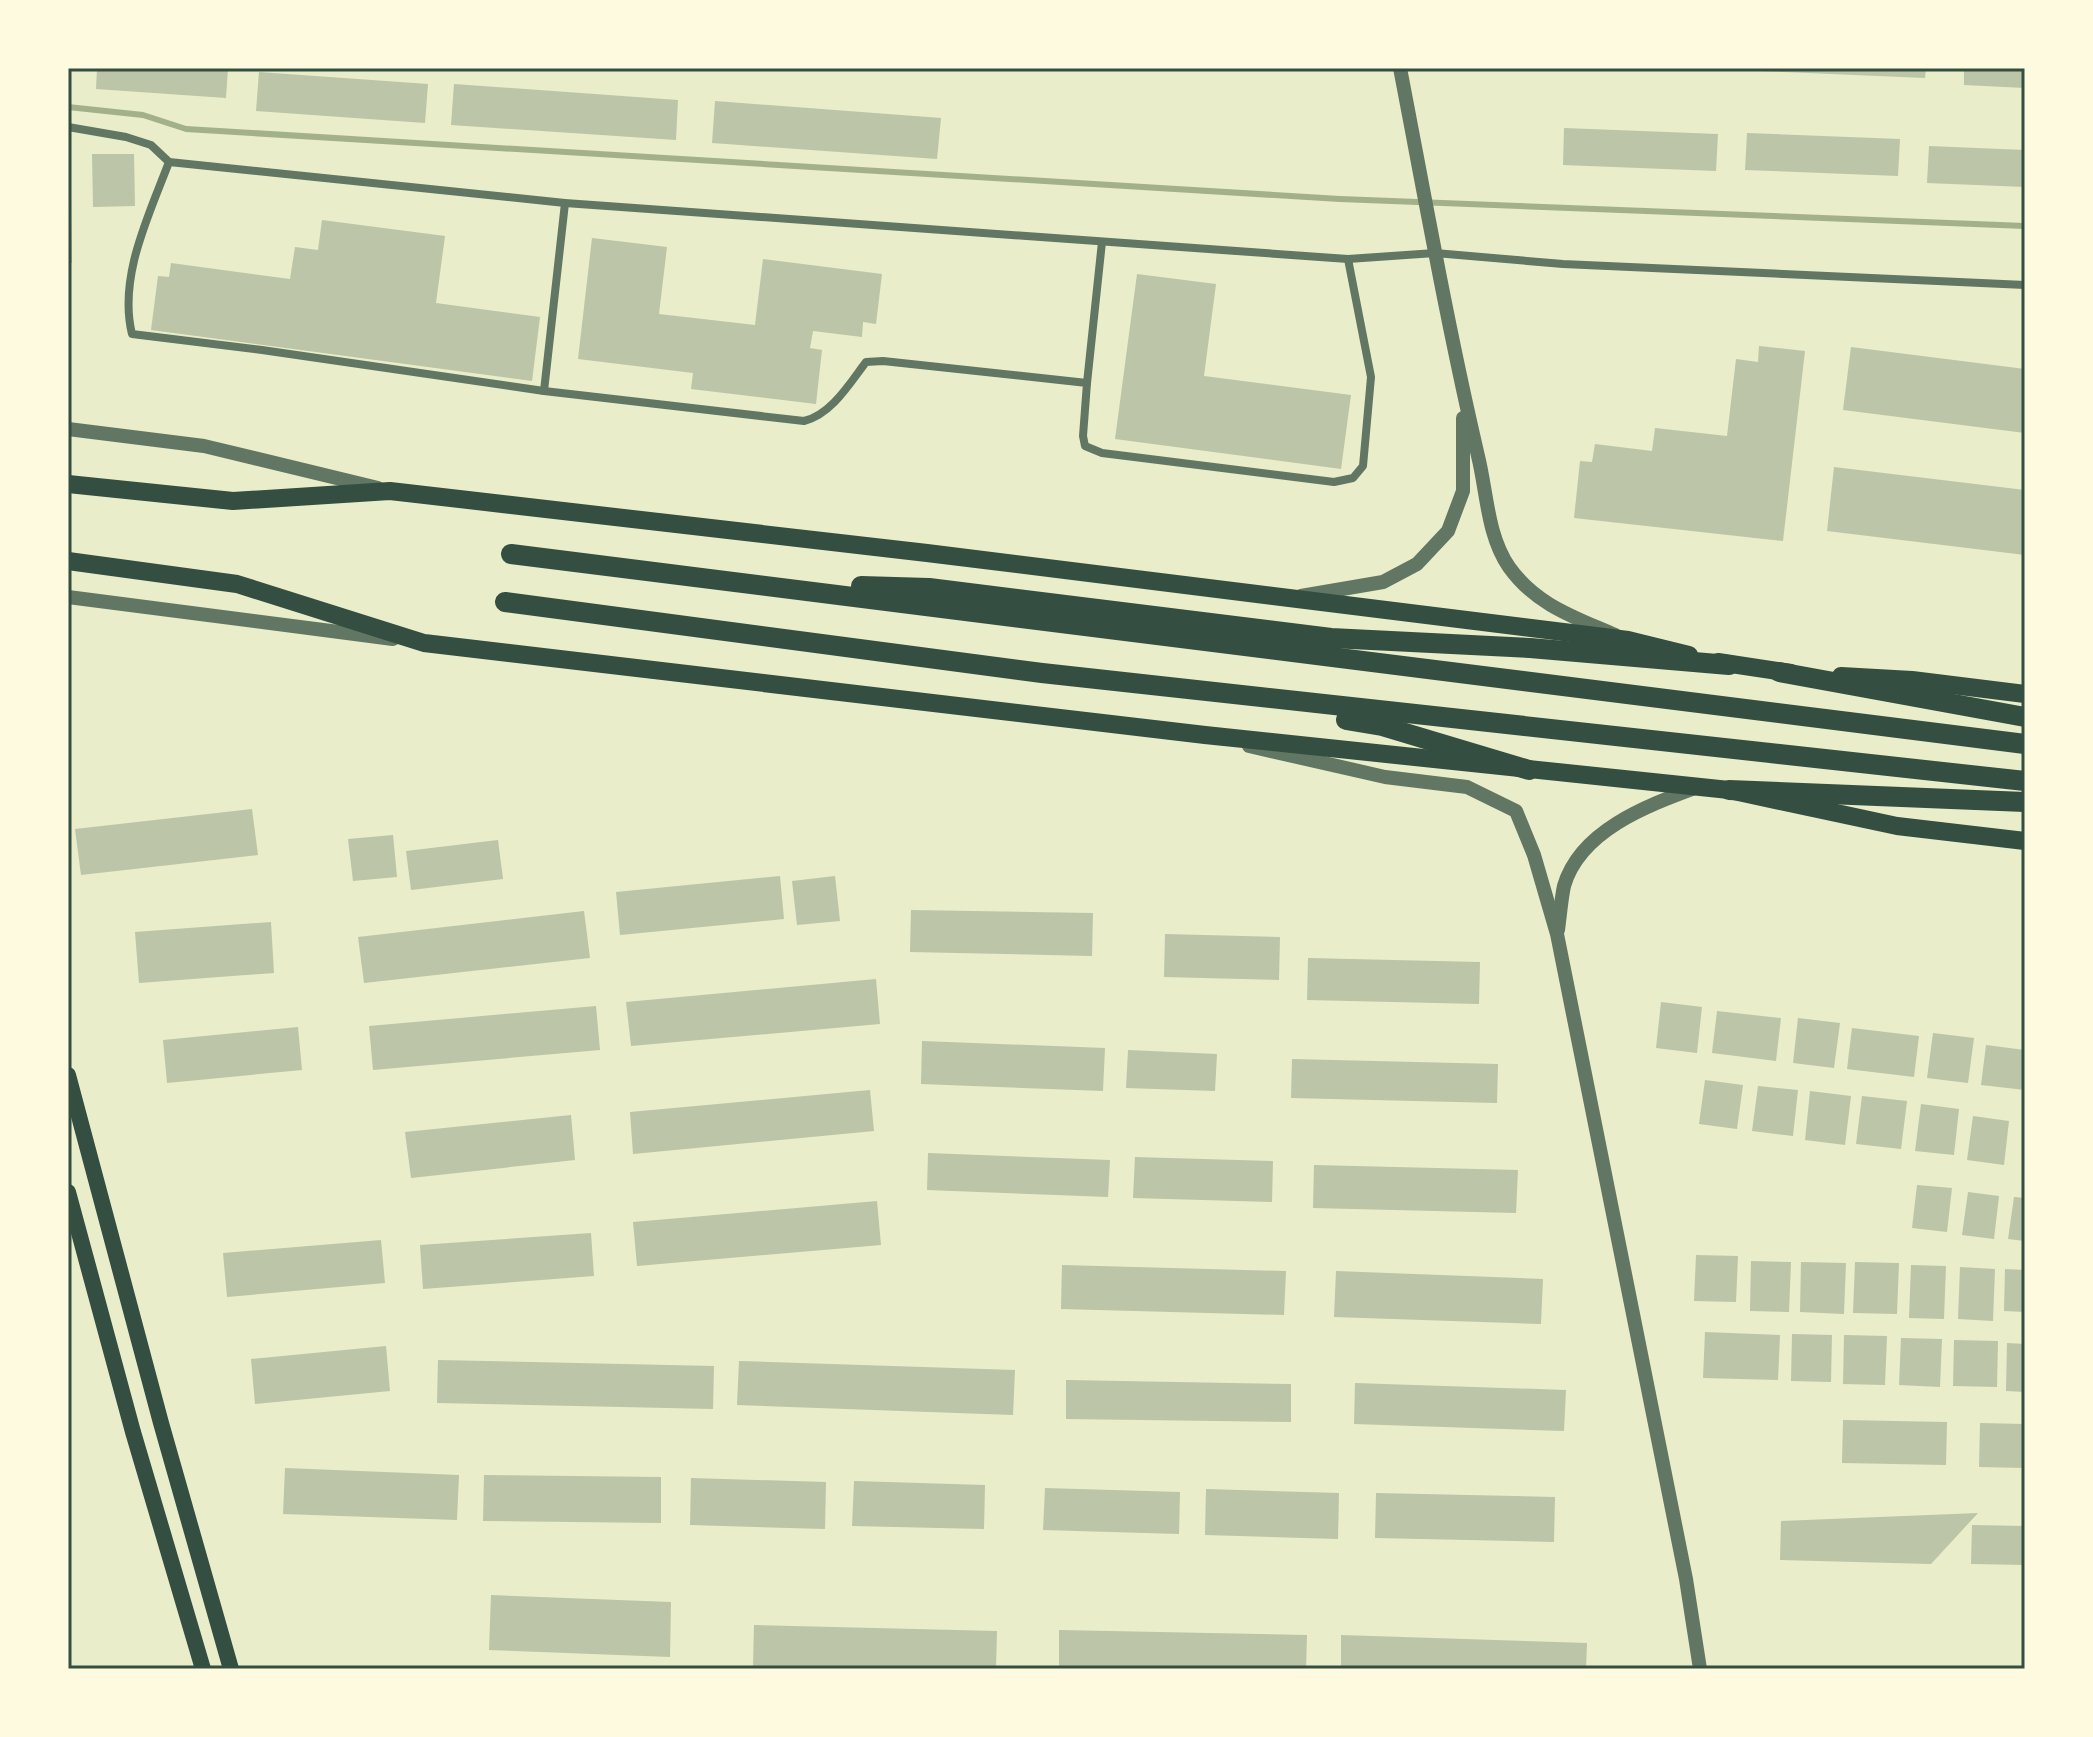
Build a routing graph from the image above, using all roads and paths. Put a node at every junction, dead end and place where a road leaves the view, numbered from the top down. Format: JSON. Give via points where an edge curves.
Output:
{"nodes":[{"id":1,"x":1400,"y":68,"type":"edge"},
{"id":2,"x":68,"y":127,"type":"edge"},
{"id":3,"x":169,"y":162,"type":"junction"},
{"id":4,"x":565,"y":203,"type":"junction"},
{"id":5,"x":1102,"y":242,"type":"junction"},
{"id":6,"x":1435,"y":253,"type":"junction"},
{"id":7,"x":1348,"y":259,"type":"junction"},
{"id":8,"x":2025,"y":285,"type":"edge"},
{"id":9,"x":1087,"y":383,"type":"junction"},
{"id":10,"x":544,"y":391,"type":"junction"},
{"id":11,"x":1464,"y":401,"type":"junction"},
{"id":12,"x":68,"y":429,"type":"edge"},
{"id":13,"x":68,"y":484,"type":"edge"},
{"id":14,"x":390,"y":491,"type":"junction"},
{"id":15,"x":511,"y":554,"type":"dead end"},
{"id":16,"x":72,"y":560,"type":"edge"},
{"id":17,"x":732,"y":582,"type":"junction"},
{"id":18,"x":68,"y":597,"type":"edge"},
{"id":19,"x":1285,"y":599,"type":"junction"},
{"id":20,"x":505,"y":602,"type":"dead end"},
{"id":21,"x":1628,"y":640,"type":"junction"},
{"id":22,"x":424,"y":643,"type":"junction"},
{"id":23,"x":1729,"y":665,"type":"junction"},
{"id":24,"x":1779,"y":672,"type":"junction"},
{"id":25,"x":1042,"y":673,"type":"junction"},
{"id":26,"x":2025,"y":694,"type":"edge"},
{"id":27,"x":2025,"y":717,"type":"edge"},
{"id":28,"x":1205,"y":735,"type":"junction"},
{"id":29,"x":2025,"y":744,"type":"edge"},
{"id":30,"x":1529,"y":770,"type":"junction"},
{"id":31,"x":2025,"y":781,"type":"edge"},
{"id":32,"x":1695,"y":788,"type":"junction"},
{"id":33,"x":1729,"y":790,"type":"junction"},
{"id":34,"x":2025,"y":802,"type":"edge"},
{"id":35,"x":2025,"y":841,"type":"edge"},
{"id":36,"x":1557,"y":934,"type":"junction"},
{"id":37,"x":68,"y":1075,"type":"edge"},
{"id":38,"x":68,"y":1192,"type":"edge"},
{"id":39,"x":203,"y":1669,"type":"edge"},
{"id":40,"x":231,"y":1669,"type":"edge"},
{"id":41,"x":1700,"y":1669,"type":"edge"}],
"edges":[{"from":1,"to":6,"type":"street"},
{"from":2,"to":3,"type":"street","via":[[151,145]]},
{"from":3,"to":4,"type":"street"},
{"from":3,"to":10,"type":"street","via":[[136,250],[127,314],[132,334]]},
{"from":4,"to":5,"type":"street"},
{"from":4,"to":10,"type":"street"},
{"from":5,"to":7,"type":"street"},
{"from":5,"to":9,"type":"street"},
{"from":6,"to":7,"type":"street"},
{"from":6,"to":8,"type":"street","via":[[1563,264]]},
{"from":6,"to":11,"type":"street"},
{"from":7,"to":9,"type":"street","via":[[1371,377],[1363,466],[1353,478],[1334,482],[1102,453],[1085,446]]},
{"from":9,"to":10,"type":"street","via":[[866,362],[816,419],[804,421]]},
{"from":11,"to":19,"type":"street","via":[[1463,491],[1448,531],[1417,564],[1383,582]]},
{"from":11,"to":21,"type":"street","via":[[1491,524],[1509,566],[1546,605]]},
{"from":12,"to":14,"type":"street","via":[[204,446]]},
{"from":13,"to":14,"type":"main road","via":[[233,501]]},
{"from":14,"to":19,"type":"main road"},
{"from":15,"to":17,"type":"highway"},
{"from":16,"to":22,"type":"main road","via":[[237,584]]},
{"from":17,"to":23,"type":"highway","via":[[929,588],[1331,638]]},
{"from":17,"to":29,"type":"highway"},
{"from":18,"to":22,"type":"street"},
{"from":19,"to":21,"type":"main road"},
{"from":20,"to":25,"type":"highway"},
{"from":21,"to":23,"type":"main road"},
{"from":22,"to":28,"type":"main road"},
{"from":23,"to":24,"type":"main road"},
{"from":24,"to":26,"type":"main road"},
{"from":24,"to":27,"type":"highway"},
{"from":25,"to":30,"type":"highway","via":[[1382,726]]},
{"from":25,"to":31,"type":"highway"},
{"from":28,"to":30,"type":"main road"},
{"from":28,"to":36,"type":"street","via":[[1385,777],[1467,787],[1516,811]]},
{"from":30,"to":32,"type":"main road"},
{"from":32,"to":33,"type":"main road"},
{"from":32,"to":36,"type":"street","via":[[1615,825],[1583,852],[1565,885]]},
{"from":33,"to":34,"type":"highway"},
{"from":33,"to":35,"type":"main road","via":[[1897,826]]},
{"from":36,"to":41,"type":"street"},
{"from":37,"to":40,"type":"main road"},
{"from":38,"to":39,"type":"main road"}]}
